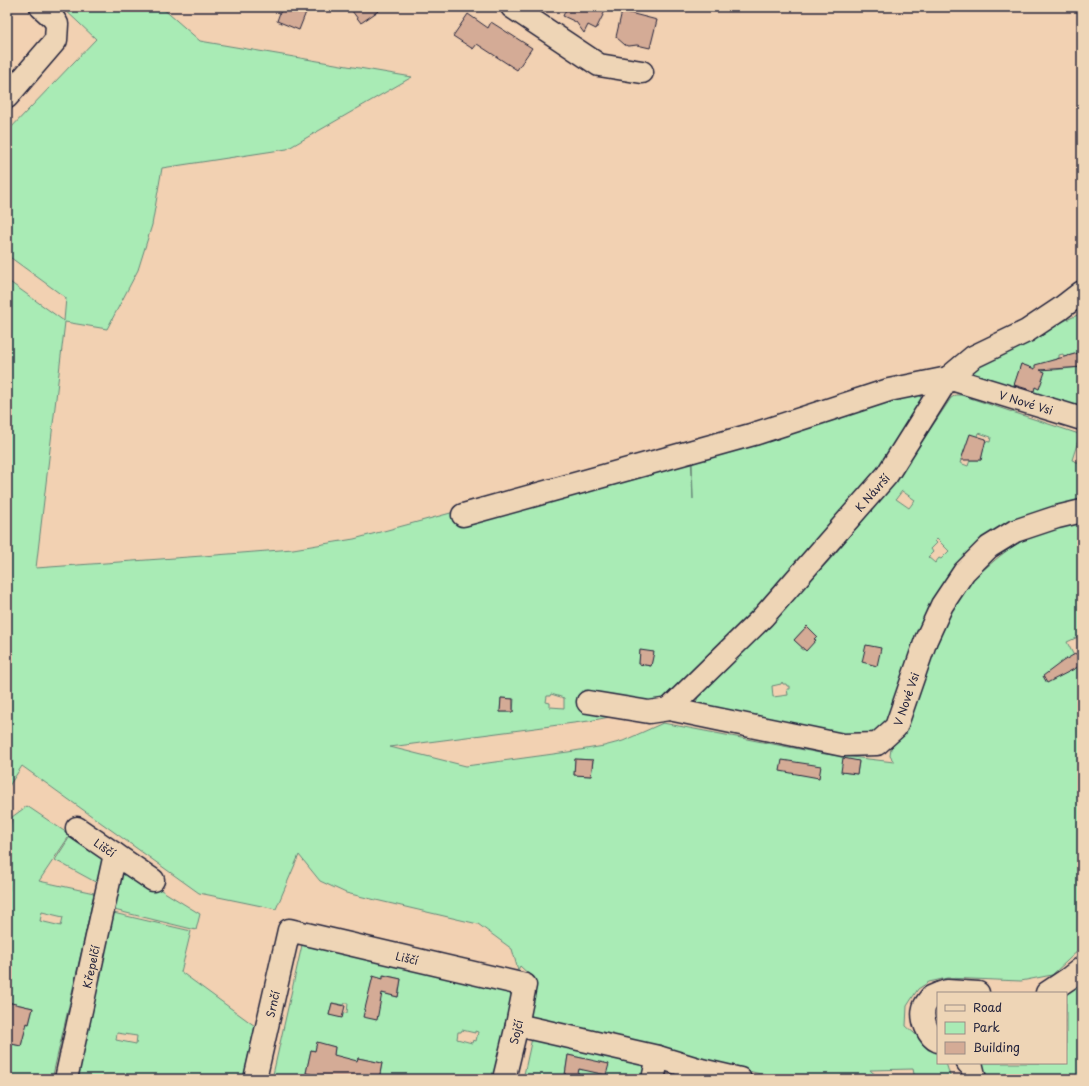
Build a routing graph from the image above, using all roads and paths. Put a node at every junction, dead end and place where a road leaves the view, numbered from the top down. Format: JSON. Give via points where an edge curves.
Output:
{"nodes":[{"id":1,"x":41,"y":7,"type":"edge"},
{"id":2,"x":512,"y":7,"type":"edge"},
{"id":3,"x":642,"y":72,"type":"dead end"},
{"id":4,"x":7,"y":97,"type":"edge"},
{"id":5,"x":1082,"y":292,"type":"edge"},
{"id":6,"x":948,"y":378,"type":"junction"},
{"id":7,"x":1082,"y":419,"type":"edge"},
{"id":8,"x":1082,"y":511,"type":"edge"},
{"id":9,"x":463,"y":515,"type":"dead end"},
{"id":10,"x":588,"y":702,"type":"dead end"},
{"id":11,"x":669,"y":709,"type":"junction"},
{"id":12,"x":77,"y":828,"type":"dead end"},
{"id":13,"x":115,"y":854,"type":"junction"},
{"id":14,"x":153,"y":880,"type":"dead end"},
{"id":15,"x":289,"y":930,"type":"joint"},
{"id":16,"x":1082,"y":968,"type":"edge"},
{"id":17,"x":525,"y":984,"type":"joint"},
{"id":18,"x":944,"y":992,"type":"edge"},
{"id":19,"x":962,"y":992,"type":"edge"},
{"id":20,"x":1048,"y":992,"type":"edge"},
{"id":21,"x":937,"y":994,"type":"edge"},
{"id":22,"x":518,"y":1025,"type":"junction"},
{"id":23,"x":937,"y":1041,"type":"edge"},
{"id":24,"x":658,"y":1057,"type":"junction"},
{"id":25,"x":969,"y":1064,"type":"edge"},
{"id":26,"x":66,"y":1079,"type":"edge"},
{"id":27,"x":255,"y":1079,"type":"edge"},
{"id":28,"x":504,"y":1079,"type":"edge"},
{"id":29,"x":654,"y":1079,"type":"edge"},
{"id":30,"x":740,"y":1079,"type":"edge"},
{"id":31,"x":975,"y":1079,"type":"edge"}],
"edges":[{"from":1,"to":4,"type":"street","via":[[57,24],[56,40]]},
{"from":2,"to":3,"type":"street","via":[[599,64]]},
{"from":5,"to":6,"type":"street","name":"K Návrší","via":[[1026,331],[973,356]]},
{"from":6,"to":7,"type":"street","name":"V Nové Vsi"},
{"from":6,"to":9,"type":"street","via":[[890,390],[754,434]]},
{"from":6,"to":11,"type":"street","name":"K Návrší","via":[[887,475],[763,617]]},
{"from":8,"to":11,"type":"street","name":"V Nové Vsi","via":[[1015,531],[989,547],[964,572],[942,605],[926,640],[896,727],[877,744],[843,745]]},
{"from":10,"to":11,"type":"street","name":"V Nové Vsi","via":[[649,712]]},
{"from":12,"to":13,"type":"street","name":"Liščí"},
{"from":13,"to":14,"type":"street","name":"Liščí"},
{"from":13,"to":26,"type":"street","name":"Křepelčí"},
{"from":15,"to":17,"type":"street","name":"Liščí"},
{"from":15,"to":27,"type":"street","name":"Srnčí"},
{"from":16,"to":20,"type":"street"},
{"from":17,"to":22,"type":"street","name":"Sojčí"},
{"from":18,"to":19,"type":"street"},
{"from":21,"to":23,"type":"street","via":[[931,997],[924,1008],[924,1023]]},
{"from":22,"to":24,"type":"street"},
{"from":22,"to":28,"type":"street","name":"Sojčí"},
{"from":24,"to":29,"type":"street"},
{"from":24,"to":30,"type":"street"},
{"from":25,"to":31,"type":"street"}]}
